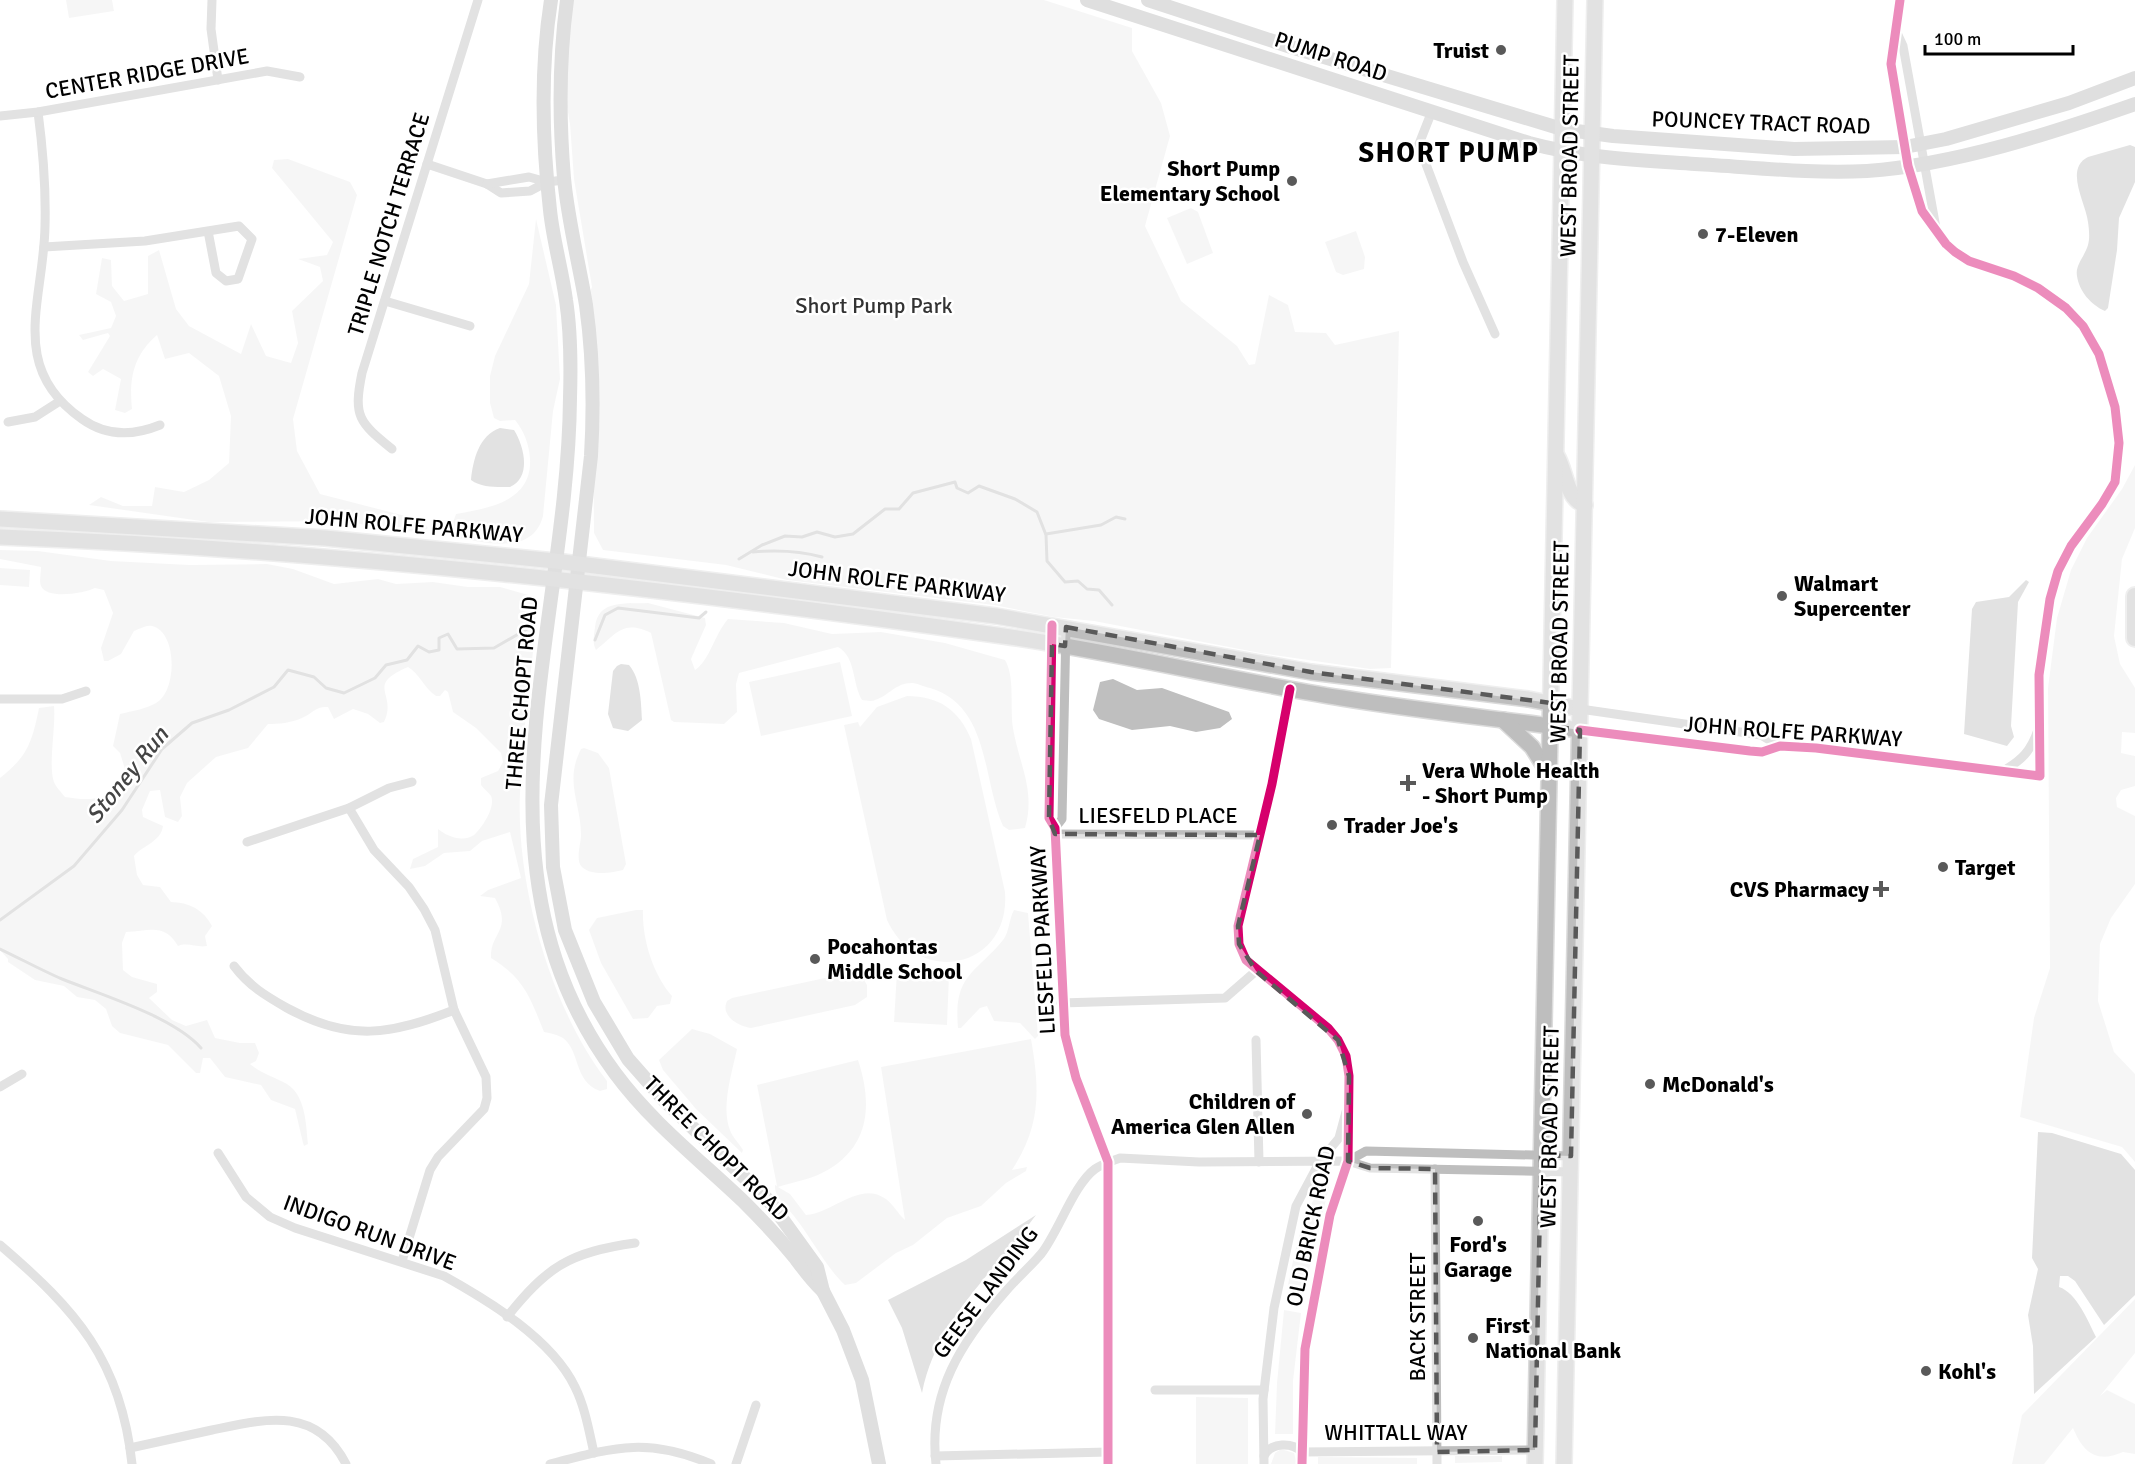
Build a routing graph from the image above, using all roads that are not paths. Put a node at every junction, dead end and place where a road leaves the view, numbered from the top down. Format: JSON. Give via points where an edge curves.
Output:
{"nodes":[{"id":1,"x":212,"y":0,"type":"edge"},
{"id":2,"x":478,"y":0,"type":"edge"},
{"id":3,"x":551,"y":0,"type":"edge"},
{"id":4,"x":567,"y":0,"type":"edge"},
{"id":5,"x":1087,"y":0,"type":"edge"},
{"id":6,"x":1148,"y":0,"type":"edge"},
{"id":7,"x":1565,"y":0,"type":"edge"},
{"id":8,"x":1595,"y":0,"type":"edge"},
{"id":9,"x":1900,"y":0,"type":"edge"},
{"id":10,"x":1897,"y":33,"type":"junction"},
{"id":11,"x":300,"y":77,"type":"dead end"},
{"id":12,"x":2135,"y":78,"type":"edge"},
{"id":13,"x":218,"y":80,"type":"junction"},
{"id":14,"x":2135,"y":104,"type":"edge"},
{"id":15,"x":1432,"y":111,"type":"junction"},
{"id":16,"x":38,"y":112,"type":"junction"},
{"id":17,"x":0,"y":116,"type":"edge"},
{"id":18,"x":1562,"y":129,"type":"junction"},
{"id":19,"x":1592,"y":134,"type":"junction"},
{"id":20,"x":1922,"y":144,"type":"junction"},
{"id":21,"x":1905,"y":147,"type":"junction"},
{"id":22,"x":1561,"y":152,"type":"junction"},
{"id":23,"x":1591,"y":157,"type":"junction"},
{"id":24,"x":1926,"y":163,"type":"junction"},
{"id":25,"x":427,"y":164,"type":"junction"},
{"id":26,"x":1908,"y":166,"type":"junction"},
{"id":27,"x":564,"y":180,"type":"junction"},
{"id":28,"x":547,"y":182,"type":"junction"},
{"id":29,"x":487,"y":184,"type":"junction"},
{"id":30,"x":208,"y":231,"type":"junction"},
{"id":31,"x":1936,"y":231,"type":"junction"},
{"id":32,"x":44,"y":246,"type":"junction"},
{"id":33,"x":384,"y":301,"type":"junction"},
{"id":34,"x":470,"y":326,"type":"dead end"},
{"id":35,"x":1496,"y":334,"type":"dead end"},
{"id":36,"x":60,"y":402,"type":"junction"},
{"id":37,"x":8,"y":422,"type":"dead end"},
{"id":38,"x":160,"y":425,"type":"dead end"},
{"id":39,"x":392,"y":449,"type":"dead end"},
{"id":40,"x":1556,"y":453,"type":"junction"},
{"id":41,"x":1585,"y":505,"type":"junction"},
{"id":42,"x":0,"y":519,"type":"edge"},
{"id":43,"x":0,"y":537,"type":"edge"},
{"id":44,"x":555,"y":561,"type":"junction"},
{"id":45,"x":578,"y":564,"type":"junction"},
{"id":46,"x":553,"y":580,"type":"junction"},
{"id":47,"x":577,"y":583,"type":"junction"},
{"id":48,"x":2135,"y":596,"type":"edge"},
{"id":49,"x":1059,"y":626,"type":"junction"},
{"id":50,"x":2135,"y":638,"type":"edge"},
{"id":51,"x":1059,"y":645,"type":"junction"},
{"id":52,"x":1290,"y":689,"type":"junction"},
{"id":53,"x":86,"y":691,"type":"dead end"},
{"id":54,"x":0,"y":699,"type":"edge"},
{"id":55,"x":1551,"y":703,"type":"junction"},
{"id":56,"x":1580,"y":709,"type":"junction"},
{"id":57,"x":1502,"y":720,"type":"junction"},
{"id":58,"x":2041,"y":722,"type":"junction"},
{"id":59,"x":1551,"y":726,"type":"junction"},
{"id":60,"x":1580,"y":730,"type":"junction"},
{"id":61,"x":1780,"y":746,"type":"junction"},
{"id":62,"x":2003,"y":771,"type":"junction"},
{"id":63,"x":1549,"y":774,"type":"junction"},
{"id":64,"x":412,"y":782,"type":"dead end"},
{"id":65,"x":349,"y":808,"type":"junction"},
{"id":66,"x":1055,"y":831,"type":"junction"},
{"id":67,"x":1260,"y":835,"type":"junction"},
{"id":68,"x":247,"y":842,"type":"dead end"},
{"id":69,"x":234,"y":966,"type":"dead end"},
{"id":70,"x":1256,"y":971,"type":"junction"},
{"id":71,"x":1061,"y":1003,"type":"junction"},
{"id":72,"x":454,"y":1010,"type":"junction"},
{"id":73,"x":1256,"y":1040,"type":"dead end"},
{"id":74,"x":22,"y":1074,"type":"dead end"},
{"id":75,"x":0,"y":1087,"type":"edge"},
{"id":76,"x":1351,"y":1098,"type":"junction"},
{"id":77,"x":218,"y":1152,"type":"dead end"},
{"id":78,"x":1541,"y":1155,"type":"junction"},
{"id":79,"x":1571,"y":1156,"type":"junction"},
{"id":80,"x":1320,"y":1161,"type":"junction"},
{"id":81,"x":1348,"y":1161,"type":"junction"},
{"id":82,"x":1108,"y":1162,"type":"junction"},
{"id":83,"x":1259,"y":1162,"type":"junction"},
{"id":84,"x":1435,"y":1169,"type":"junction"},
{"id":85,"x":1541,"y":1172,"type":"junction"},
{"id":86,"x":1571,"y":1172,"type":"junction"},
{"id":87,"x":635,"y":1243,"type":"dead end"},
{"id":88,"x":0,"y":1245,"type":"edge"},
{"id":89,"x":402,"y":1261,"type":"junction"},
{"id":90,"x":823,"y":1291,"type":"junction"},
{"id":91,"x":507,"y":1317,"type":"junction"},
{"id":92,"x":1155,"y":1390,"type":"dead end"},
{"id":93,"x":1264,"y":1390,"type":"junction"},
{"id":94,"x":756,"y":1405,"type":"dead end"},
{"id":95,"x":130,"y":1448,"type":"junction"},
{"id":96,"x":1108,"y":1452,"type":"junction"},
{"id":97,"x":1302,"y":1452,"type":"junction"},
{"id":98,"x":1437,"y":1452,"type":"junction"},
{"id":99,"x":594,"y":1453,"type":"junction"},
{"id":100,"x":1535,"y":1457,"type":"edge"},
{"id":101,"x":935,"y":1460,"type":"edge"},
{"id":102,"x":1264,"y":1460,"type":"edge"},
{"id":103,"x":132,"y":1464,"type":"edge"},
{"id":104,"x":346,"y":1464,"type":"edge"},
{"id":105,"x":550,"y":1464,"type":"edge"},
{"id":106,"x":711,"y":1464,"type":"edge"},
{"id":107,"x":736,"y":1464,"type":"edge"},
{"id":108,"x":879,"y":1464,"type":"edge"},
{"id":109,"x":1108,"y":1464,"type":"edge"},
{"id":110,"x":1302,"y":1464,"type":"edge"},
{"id":111,"x":1437,"y":1464,"type":"edge"},
{"id":112,"x":1564,"y":1464,"type":"edge"}],
"edges":[{"from":1,"to":13,"type":"street","via":[[211,29]]},
{"from":2,"to":25,"type":"street","name":"TRIPLE NOTCH TERRACE"},
{"from":3,"to":28,"type":"main road","name":"THREE CHOPT ROAD","via":[[542,104]]},
{"from":4,"to":27,"type":"main road","name":"THREE CHOPT ROAD","via":[[561,72]]},
{"from":5,"to":15,"type":"main road","name":"PUMP ROAD"},
{"from":6,"to":18,"type":"main road","name":"PUMP ROAD"},
{"from":7,"to":18,"type":"main road","name":"WEST BROAD STREET"},
{"from":8,"to":19,"type":"main road","name":"WEST BROAD STREET"},
{"from":9,"to":10,"type":"street"},
{"from":10,"to":20,"type":"street"},
{"from":10,"to":21,"type":"street","via":[[1891,64]]},
{"from":11,"to":13,"type":"street","name":"CENTER RIDGE DRIVE","via":[[275,71]]},
{"from":12,"to":20,"type":"main road","name":"POUNCEY TRACT ROAD","via":[[2069,103]]},
{"from":13,"to":16,"type":"street","name":"CENTER RIDGE DRIVE"},
{"from":14,"to":24,"type":"main road","name":"POUNCEY TRACT ROAD","via":[[2065,128]]},
{"from":15,"to":22,"type":"main road","name":"PUMP ROAD"},
{"from":15,"to":35,"type":"street","via":[[1420,151]]},
{"from":16,"to":17,"type":"street","name":"CENTER RIDGE DRIVE"},
{"from":16,"to":32,"type":"street","via":[[45,180]]},
{"from":18,"to":19,"type":"main road","name":"PUMP ROAD"},
{"from":18,"to":22,"type":"main road","name":"WEST BROAD STREET"},
{"from":19,"to":21,"type":"main road","name":"POUNCEY TRACT ROAD","via":[[1794,149]]},
{"from":19,"to":23,"type":"main road","name":"WEST BROAD STREET"},
{"from":20,"to":21,"type":"main road","name":"POUNCEY TRACT ROAD"},
{"from":20,"to":24,"type":"street"},
{"from":21,"to":26,"type":"street"},
{"from":22,"to":23,"type":"main road","name":"POUNCEY TRACT ROAD"},
{"from":22,"to":40,"type":"main road","name":"WEST BROAD STREET"},
{"from":23,"to":26,"type":"main road","name":"POUNCEY TRACT ROAD","via":[[1834,172]]},
{"from":23,"to":41,"type":"main road","name":"WEST BROAD STREET"},
{"from":24,"to":26,"type":"main road","name":"POUNCEY TRACT ROAD"},
{"from":24,"to":31,"type":"street"},
{"from":25,"to":29,"type":"street"},
{"from":25,"to":33,"type":"street","name":"TRIPLE NOTCH TERRACE"},
{"from":26,"to":31,"type":"street","via":[[1917,201]]},
{"from":27,"to":28,"type":"street"},
{"from":27,"to":45,"type":"main road","name":"THREE CHOPT ROAD","via":[[591,348],[593,411]]},
{"from":28,"to":29,"type":"street","via":[[529,177]]},
{"from":28,"to":29,"type":"street","via":[[530,191],[513,193],[501,193]]},
{"from":28,"to":44,"type":"main road","name":"THREE CHOPT ROAD","via":[[566,298],[571,364],[569,445]]},
{"from":30,"to":30,"type":"street","via":[[239,226],[249,233],[252,239],[238,279],[226,281],[216,273]]},
{"from":30,"to":32,"type":"street","via":[[135,242]]},
{"from":31,"to":58,"type":"street","via":[[1969,261],[2014,276],[2066,308],[2083,326],[2099,354],[2115,405],[2119,444],[2115,482],[2071,546],[2050,599],[2038,675]]},
{"from":32,"to":36,"type":"street","via":[[33,339],[46,383]]},
{"from":33,"to":34,"type":"street"},
{"from":33,"to":39,"type":"street","name":"TRIPLE NOTCH TERRACE","via":[[356,402],[364,427]]},
{"from":36,"to":37,"type":"street","via":[[35,417]]},
{"from":36,"to":38,"type":"street","via":[[106,431],[132,434]]},
{"from":40,"to":41,"type":"main road","via":[[1571,494]]},
{"from":40,"to":55,"type":"main road","name":"WEST BROAD STREET"},
{"from":41,"to":56,"type":"main road","name":"WEST BROAD STREET"},
{"from":42,"to":44,"type":"main road","name":"JOHN ROLFE PARKWAY","via":[[313,537]]},
{"from":43,"to":46,"type":"main road","name":"JOHN ROLFE PARKWAY","via":[[259,552]]},
{"from":44,"to":45,"type":"main road","name":"JOHN ROLFE PARKWAY"},
{"from":44,"to":46,"type":"main road","name":"THREE CHOPT ROAD"},
{"from":45,"to":47,"type":"main road","name":"THREE CHOPT ROAD"},
{"from":45,"to":49,"type":"main road","name":"JOHN ROLFE PARKWAY"},
{"from":46,"to":47,"type":"main road","name":"JOHN ROLFE PARKWAY"},
{"from":46,"to":90,"type":"main road","name":"THREE CHOPT ROAD","via":[[531,814],[536,878],[557,964],[586,1029],[627,1089],[765,1222]]},
{"from":47,"to":51,"type":"main road","name":"JOHN ROLFE PARKWAY"},
{"from":47,"to":90,"type":"main road","name":"THREE CHOPT ROAD","via":[[551,805],[553,867],[561,914],[573,951],[594,1002],[628,1059],[665,1101],[770,1202],[817,1267]]},
{"from":48,"to":50,"type":"highway"},
{"from":49,"to":51,"type":"street","name":"LIESFELD PARKWAY"},
{"from":49,"to":51,"type":"street","name":"LIESFELD PARKWAY"},
{"from":49,"to":55,"type":"main road","name":"JOHN ROLFE PARKWAY","via":[[1311,672]]},
{"from":51,"to":52,"type":"main road","name":"JOHN ROLFE PARKWAY"},
{"from":51,"to":66,"type":"street","name":"LIESFELD PARKWAY","via":[[1049,818]]},
{"from":52,"to":57,"type":"main road","name":"JOHN ROLFE PARKWAY"},
{"from":52,"to":67,"type":"street","name":"OLD BRICK ROAD"},
{"from":53,"to":54,"type":"street","via":[[62,699]]},
{"from":55,"to":56,"type":"main road","name":"JOHN ROLFE PARKWAY"},
{"from":55,"to":59,"type":"main road","name":"WEST BROAD STREET"},
{"from":56,"to":60,"type":"main road","name":"WEST BROAD STREET"},
{"from":56,"to":61,"type":"street","name":"JOHN ROLFE PARKWAY","via":[[1761,735]]},
{"from":57,"to":59,"type":"main road","name":"JOHN ROLFE PARKWAY"},
{"from":57,"to":63,"type":"main road","via":[[1532,747]]},
{"from":58,"to":62,"type":"street","via":[[2033,747]]},
{"from":58,"to":62,"type":"street","name":"JOHN ROLFE PARKWAY","via":[[2040,776]]},
{"from":59,"to":60,"type":"main road","name":"JOHN ROLFE PARKWAY"},
{"from":59,"to":63,"type":"main road","name":"WEST BROAD STREET"},
{"from":60,"to":61,"type":"street","name":"JOHN ROLFE PARKWAY","via":[[1762,752]]},
{"from":60,"to":79,"type":"main road","name":"WEST BROAD STREET"},
{"from":61,"to":62,"type":"street","name":"JOHN ROLFE PARKWAY"},
{"from":63,"to":78,"type":"main road","name":"WEST BROAD STREET"},
{"from":64,"to":65,"type":"street","via":[[389,788]]},
{"from":65,"to":68,"type":"street"},
{"from":65,"to":72,"type":"street","via":[[374,850],[409,887],[435,930]]},
{"from":66,"to":67,"type":"street","name":"LIESFELD PLACE"},
{"from":66,"to":71,"type":"street","name":"LIESFELD PARKWAY"},
{"from":67,"to":70,"type":"street","name":"OLD BRICK ROAD","via":[[1238,926],[1239,944]]},
{"from":69,"to":72,"type":"street","via":[[261,994],[317,1024],[342,1031],[386,1031]]},
{"from":70,"to":71,"type":"street","via":[[1225,998]]},
{"from":70,"to":76,"type":"street","name":"OLD BRICK ROAD","via":[[1338,1040],[1346,1056]]},
{"from":71,"to":82,"type":"street","name":"LIESFELD PARKWAY","via":[[1076,1078]]},
{"from":72,"to":89,"type":"street","via":[[486,1077],[487,1098],[480,1116],[429,1170]]},
{"from":73,"to":83,"type":"street"},
{"from":74,"to":75,"type":"street"},
{"from":76,"to":80,"type":"street","name":"OLD BRICK ROAD","via":[[1339,1138]]},
{"from":76,"to":81,"type":"street","name":"OLD BRICK ROAD"},
{"from":77,"to":89,"type":"street","name":"INDIGO RUN DRIVE","via":[[246,1197],[270,1217]]},
{"from":78,"to":79,"type":"street"},
{"from":78,"to":81,"type":"street","via":[[1366,1151]]},
{"from":78,"to":85,"type":"main road","name":"WEST BROAD STREET"},
{"from":79,"to":86,"type":"main road","name":"WEST BROAD STREET"},
{"from":80,"to":81,"type":"street"},
{"from":80,"to":83,"type":"street"},
{"from":80,"to":93,"type":"street","name":"OLD BRICK ROAD","via":[[1296,1206],[1274,1308]]},
{"from":81,"to":84,"type":"street","via":[[1370,1168]]},
{"from":81,"to":97,"type":"street","name":"OLD BRICK ROAD","via":[[1330,1215],[1305,1349]]},
{"from":82,"to":83,"type":"street","via":[[1120,1158]]},
{"from":82,"to":96,"type":"street","name":"LIESFELD PARKWAY"},
{"from":82,"to":101,"type":"street","name":"GEESE LANDING","via":[[1087,1176],[1042,1253],[1005,1291],[953,1360],[940,1398]]},
{"from":84,"to":85,"type":"street"},
{"from":84,"to":98,"type":"street","name":"BACK STREET"},
{"from":85,"to":86,"type":"street"},
{"from":85,"to":100,"type":"main road","name":"WEST BROAD STREET"},
{"from":86,"to":112,"type":"main road","name":"WEST BROAD STREET"},
{"from":87,"to":91,"type":"street","via":[[590,1251],[566,1261],[530,1288]]},
{"from":88,"to":95,"type":"street","via":[[48,1286],[83,1327],[113,1381]]},
{"from":89,"to":91,"type":"street","name":"INDIGO RUN DRIVE","via":[[444,1276]]},
{"from":90,"to":108,"type":"main road","name":"THREE CHOPT ROAD","via":[[862,1380]]},
{"from":91,"to":99,"type":"street","name":"INDIGO RUN DRIVE","via":[[546,1346],[562,1364],[576,1389]]},
{"from":92,"to":93,"type":"street"},
{"from":93,"to":102,"type":"street","name":"OLD BRICK ROAD"},
{"from":94,"to":107,"type":"street"},
{"from":95,"to":103,"type":"street"},
{"from":95,"to":104,"type":"street","via":[[282,1418],[318,1431]]},
{"from":96,"to":101,"type":"street"},
{"from":96,"to":109,"type":"street","name":"LIESFELD PARKWAY"},
{"from":97,"to":98,"type":"street","name":"WHITTALL WAY"},
{"from":97,"to":102,"type":"street","name":"WHITTALL WAY","via":[[1293,1445],[1282,1445],[1267,1450]]},
{"from":97,"to":110,"type":"street","name":"OLD BRICK ROAD"},
{"from":98,"to":100,"type":"street","name":"WHITTALL WAY"},
{"from":98,"to":111,"type":"street","name":"BACK STREET"},
{"from":99,"to":105,"type":"street"},
{"from":99,"to":106,"type":"street","via":[[648,1446],[680,1452]]}]}
